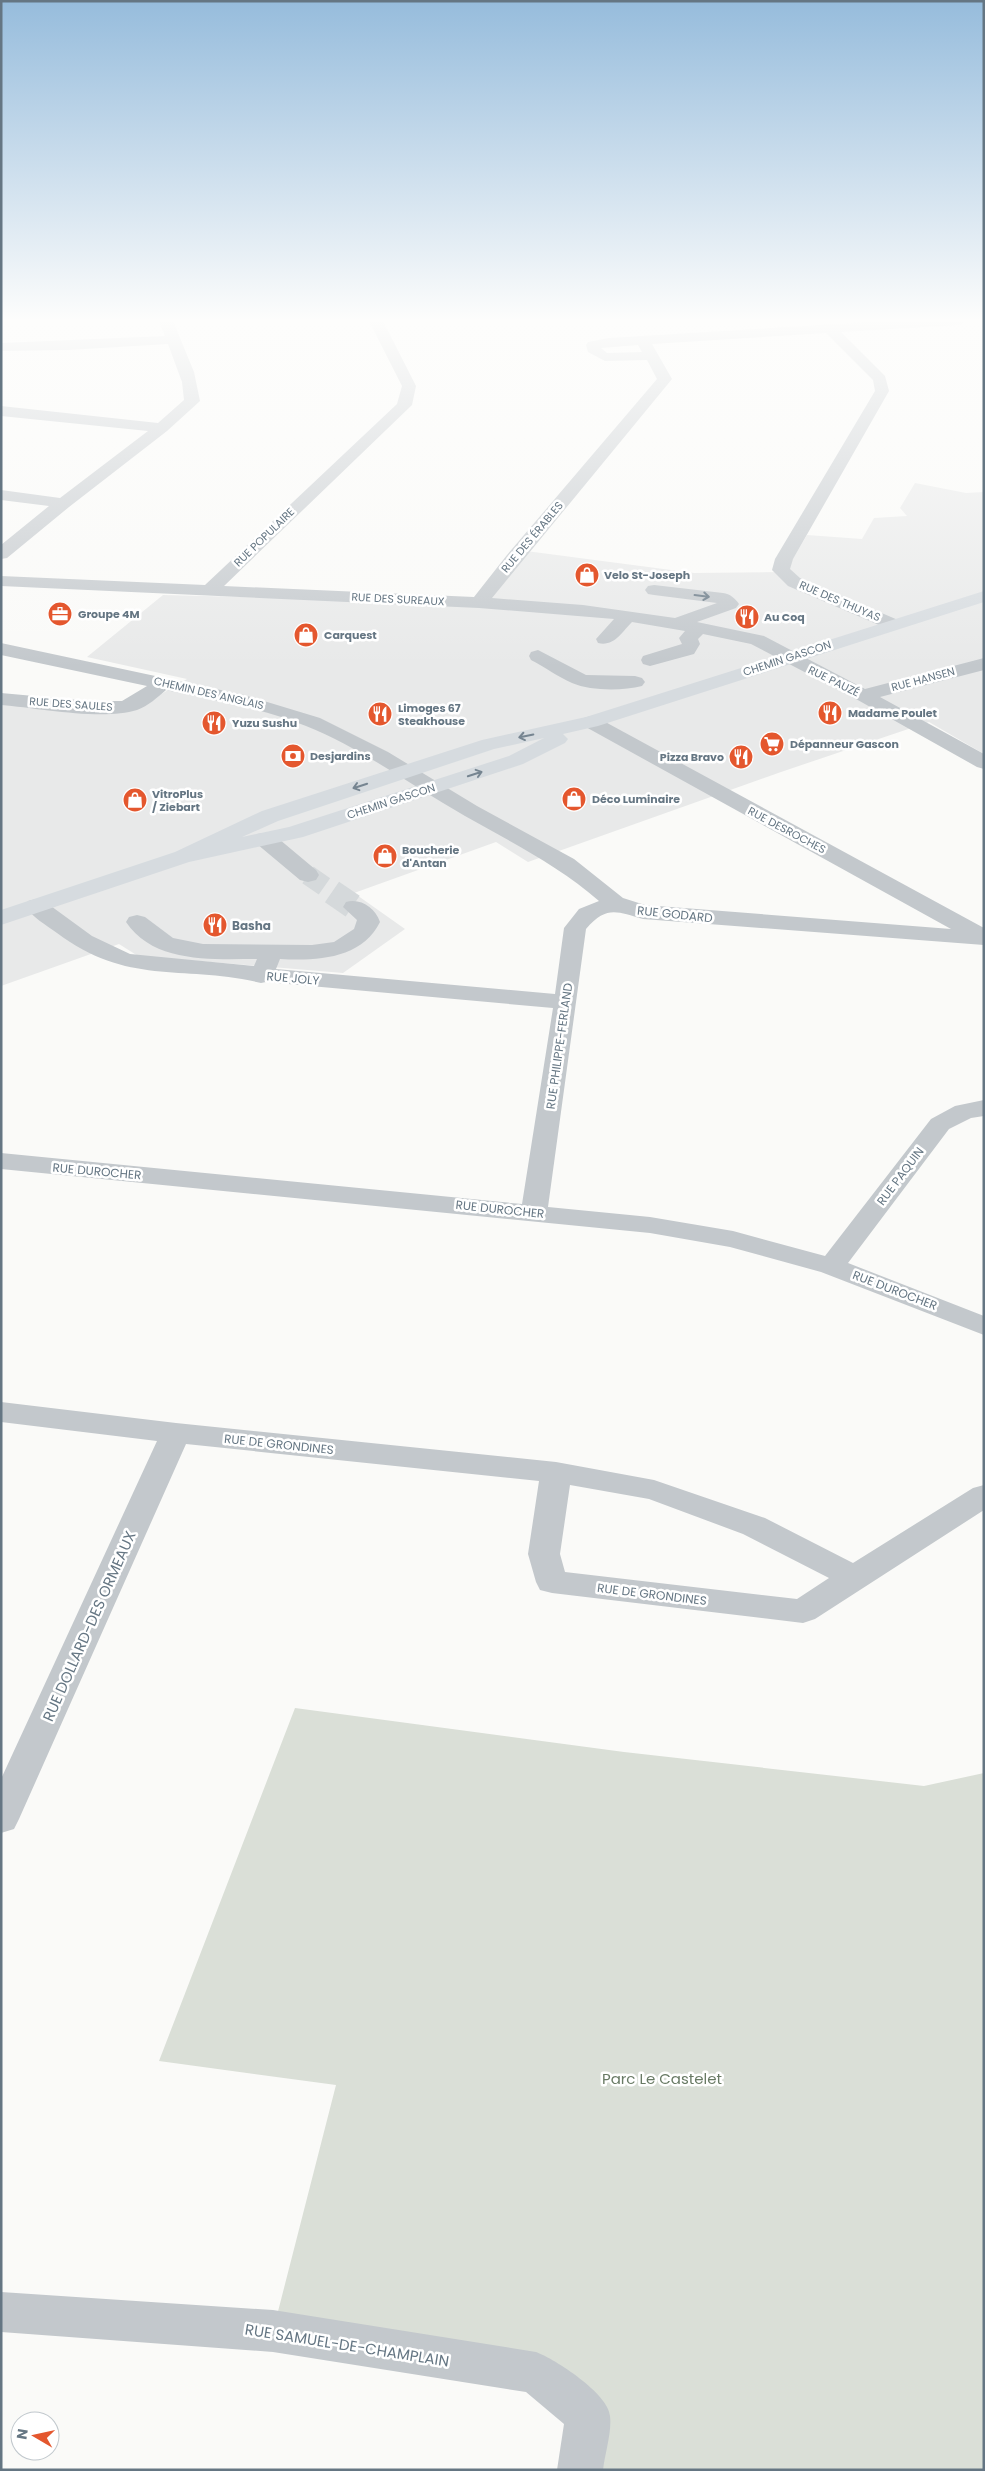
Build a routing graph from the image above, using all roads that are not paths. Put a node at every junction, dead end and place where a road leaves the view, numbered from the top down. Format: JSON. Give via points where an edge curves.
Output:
{"nodes":[{"id":1,"x":151,"y":436,"type":"edge"},
{"id":2,"x":370,"y":436,"type":"edge"},
{"id":3,"x":617,"y":436,"type":"edge"},
{"id":4,"x":856,"y":436,"type":"edge"},
{"id":5,"x":1,"y":495,"type":"edge"},
{"id":6,"x":63,"y":502,"type":"junction"},
{"id":7,"x":1,"y":554,"type":"edge"},
{"id":8,"x":1,"y":581,"type":"edge"},
{"id":9,"x":211,"y":589,"type":"junction"},
{"id":10,"x":984,"y":596,"type":"edge"},
{"id":11,"x":479,"y":603,"type":"junction"},
{"id":12,"x":692,"y":608,"type":"dead end"},
{"id":13,"x":628,"y":615,"type":"junction"},
{"id":14,"x":677,"y":623,"type":"junction"},
{"id":15,"x":892,"y":624,"type":"junction"},
{"id":16,"x":699,"y":628,"type":"junction"},
{"id":17,"x":605,"y":640,"type":"dead end"},
{"id":18,"x":1,"y":648,"type":"edge"},
{"id":19,"x":538,"y":656,"type":"dead end"},
{"id":20,"x":788,"y":657,"type":"junction"},
{"id":21,"x":650,"y":660,"type":"dead end"},
{"id":22,"x":984,"y":664,"type":"edge"},
{"id":23,"x":635,"y":682,"type":"dead end"},
{"id":24,"x":164,"y":683,"type":"junction"},
{"id":25,"x":863,"y":696,"type":"junction"},
{"id":26,"x":1,"y":699,"type":"edge"},
{"id":27,"x":591,"y":722,"type":"junction"},
{"id":28,"x":984,"y":763,"type":"edge"},
{"id":29,"x":406,"y":771,"type":"junction"},
{"id":30,"x":433,"y":788,"type":"junction"},
{"id":31,"x":265,"y":839,"type":"junction"},
{"id":32,"x":184,"y":857,"type":"junction"},
{"id":33,"x":308,"y":875,"type":"tunnel mouth"},
{"id":34,"x":615,"y":904,"type":"junction"},
{"id":35,"x":36,"y":906,"type":"junction"},
{"id":36,"x":354,"y":907,"type":"tunnel mouth"},
{"id":37,"x":1,"y":918,"type":"edge"},
{"id":38,"x":137,"y":922,"type":"dead end"},
{"id":39,"x":984,"y":937,"type":"edge"},
{"id":40,"x":178,"y":946,"type":"junction"},
{"id":41,"x":272,"y":952,"type":"junction"},
{"id":42,"x":166,"y":967,"type":"junction"},
{"id":43,"x":261,"y":976,"type":"junction"},
{"id":44,"x":566,"y":1002,"type":"junction"},
{"id":45,"x":984,"y":1108,"type":"edge"},
{"id":46,"x":1,"y":1162,"type":"edge"},
{"id":47,"x":534,"y":1213,"type":"junction"},
{"id":48,"x":831,"y":1266,"type":"junction"},
{"id":49,"x":984,"y":1326,"type":"edge"},
{"id":50,"x":1,"y":1412,"type":"edge"},
{"id":51,"x":176,"y":1433,"type":"junction"},
{"id":52,"x":556,"y":1472,"type":"junction"},
{"id":53,"x":984,"y":1495,"type":"edge"},
{"id":54,"x":854,"y":1577,"type":"junction"},
{"id":55,"x":1,"y":1819,"type":"edge"},
{"id":56,"x":1,"y":2312,"type":"edge"},
{"id":57,"x":580,"y":2470,"type":"edge"}],
"edges":[{"from":1,"to":6,"type":"street"},
{"from":2,"to":9,"type":"street","name":"RUE POPULAIRE"},
{"from":3,"to":11,"type":"street","name":"RUE DES ÉRABLES"},
{"from":4,"to":15,"type":"street","name":"RUE DES THUYAS","via":[[784,559],[781,570],[794,582]]},
{"from":5,"to":6,"type":"street"},
{"from":6,"to":7,"type":"street"},
{"from":8,"to":9,"type":"street","name":"RUE DES SUREAUX"},
{"from":9,"to":11,"type":"street","name":"RUE DES SUREAUX"},
{"from":10,"to":15,"type":"main road","name":"CHEMIN GASCON"},
{"from":11,"to":13,"type":"street","name":"RUE DES SUREAUX"},
{"from":12,"to":14,"type":"street","one_way":true,"via":[[649,596],[723,598],[730,604]]},
{"from":13,"to":14,"type":"street","name":"RUE DES SUREAUX"},
{"from":13,"to":17,"type":"street"},
{"from":14,"to":16,"type":"street","name":"RUE DES SUREAUX"},
{"from":15,"to":20,"type":"main road","name":"CHEMIN GASCON"},
{"from":16,"to":20,"type":"street","name":"RUE DES SUREAUX","via":[[757,640]]},
{"from":16,"to":21,"type":"street","via":[[688,638],[691,644],[687,650]]},
{"from":18,"to":24,"type":"street","name":"CHEMIN DES ANGLAIS"},
{"from":19,"to":23,"type":"street","via":[[580,679]]},
{"from":20,"to":25,"type":"street","name":"RUE PAUZÉ"},
{"from":20,"to":27,"type":"main road","name":"CHEMIN GASCON"},
{"from":22,"to":25,"type":"street","name":"RUE HANSEN"},
{"from":24,"to":26,"type":"street","name":"RUE DES SAULES","via":[[126,706],[92,707]]},
{"from":24,"to":29,"type":"street","name":"CHEMIN DES ANGLAIS","via":[[296,716],[347,738]]},
{"from":25,"to":28,"type":"street","name":"RUE PAUZÉ"},
{"from":27,"to":29,"type":"main road","name":"CHEMIN GASCON","one_way":true,"via":[[488,744]]},
{"from":30,"to":27,"type":"main road","name":"CHEMIN GASCON","one_way":true,"via":[[516,760]]},
{"from":27,"to":39,"type":"street","name":"RUE DESROCHES"},
{"from":29,"to":30,"type":"street","name":"RUE GODARD"},
{"from":29,"to":32,"type":"main road","name":"CHEMIN GASCON","one_way":true,"via":[[270,816]]},
{"from":30,"to":31,"type":"main road","name":"CHEMIN GASCON"},
{"from":30,"to":34,"type":"street","name":"RUE GODARD","via":[[566,864]]},
{"from":31,"to":32,"type":"main road","name":"CHEMIN GASCON"},
{"from":31,"to":33,"type":"street"},
{"from":32,"to":35,"type":"main road","name":"CHEMIN GASCON"},
{"from":34,"to":39,"type":"street","name":"RUE GODARD","via":[[643,912]]},
{"from":34,"to":44,"type":"street","name":"RUE PHILIPPE-FERLAND","via":[[587,914],[575,928]]},
{"from":35,"to":37,"type":"main road","name":"CHEMIN GASCON"},
{"from":35,"to":42,"type":"street","name":"RUE JOLY","via":[[98,951],[122,960]]},
{"from":36,"to":41,"type":"street","via":[[369,922],[364,934],[352,943],[318,951]]},
{"from":38,"to":40,"type":"street","via":[[156,938]]},
{"from":40,"to":41,"type":"street"},
{"from":40,"to":42,"type":"street"},
{"from":41,"to":43,"type":"street"},
{"from":42,"to":43,"type":"street","name":"RUE JOLY"},
{"from":43,"to":44,"type":"street","name":"RUE JOLY"},
{"from":44,"to":47,"type":"street","name":"RUE PHILIPPE-FERLAND"},
{"from":45,"to":48,"type":"street","name":"RUE PAQUIN","via":[[964,1111],[940,1124]]},
{"from":46,"to":47,"type":"street","name":"RUE DUROCHER"},
{"from":47,"to":48,"type":"street","name":"RUE DUROCHER","via":[[650,1225],[733,1238]]},
{"from":48,"to":49,"type":"street","name":"RUE DUROCHER"},
{"from":50,"to":51,"type":"street","name":"RUE DE GRONDINES"},
{"from":51,"to":52,"type":"street","name":"RUE DE GRONDINES"},
{"from":51,"to":55,"type":"street","name":"RUE DOLLARD-DES ORMEAUX"},
{"from":52,"to":54,"type":"street","name":"RUE DE GRONDINES","via":[[654,1490],[754,1526]]},
{"from":52,"to":54,"type":"street","name":"RUE DE GRONDINES","via":[[544,1554],[552,1582],[803,1611]]},
{"from":53,"to":54,"type":"street","name":"RUE DE GRONDINES"},
{"from":56,"to":57,"type":"street","name":"RUE SAMUEL-DE-CHAMPLAIN","via":[[273,2331],[536,2373],[588,2414]]}]}
